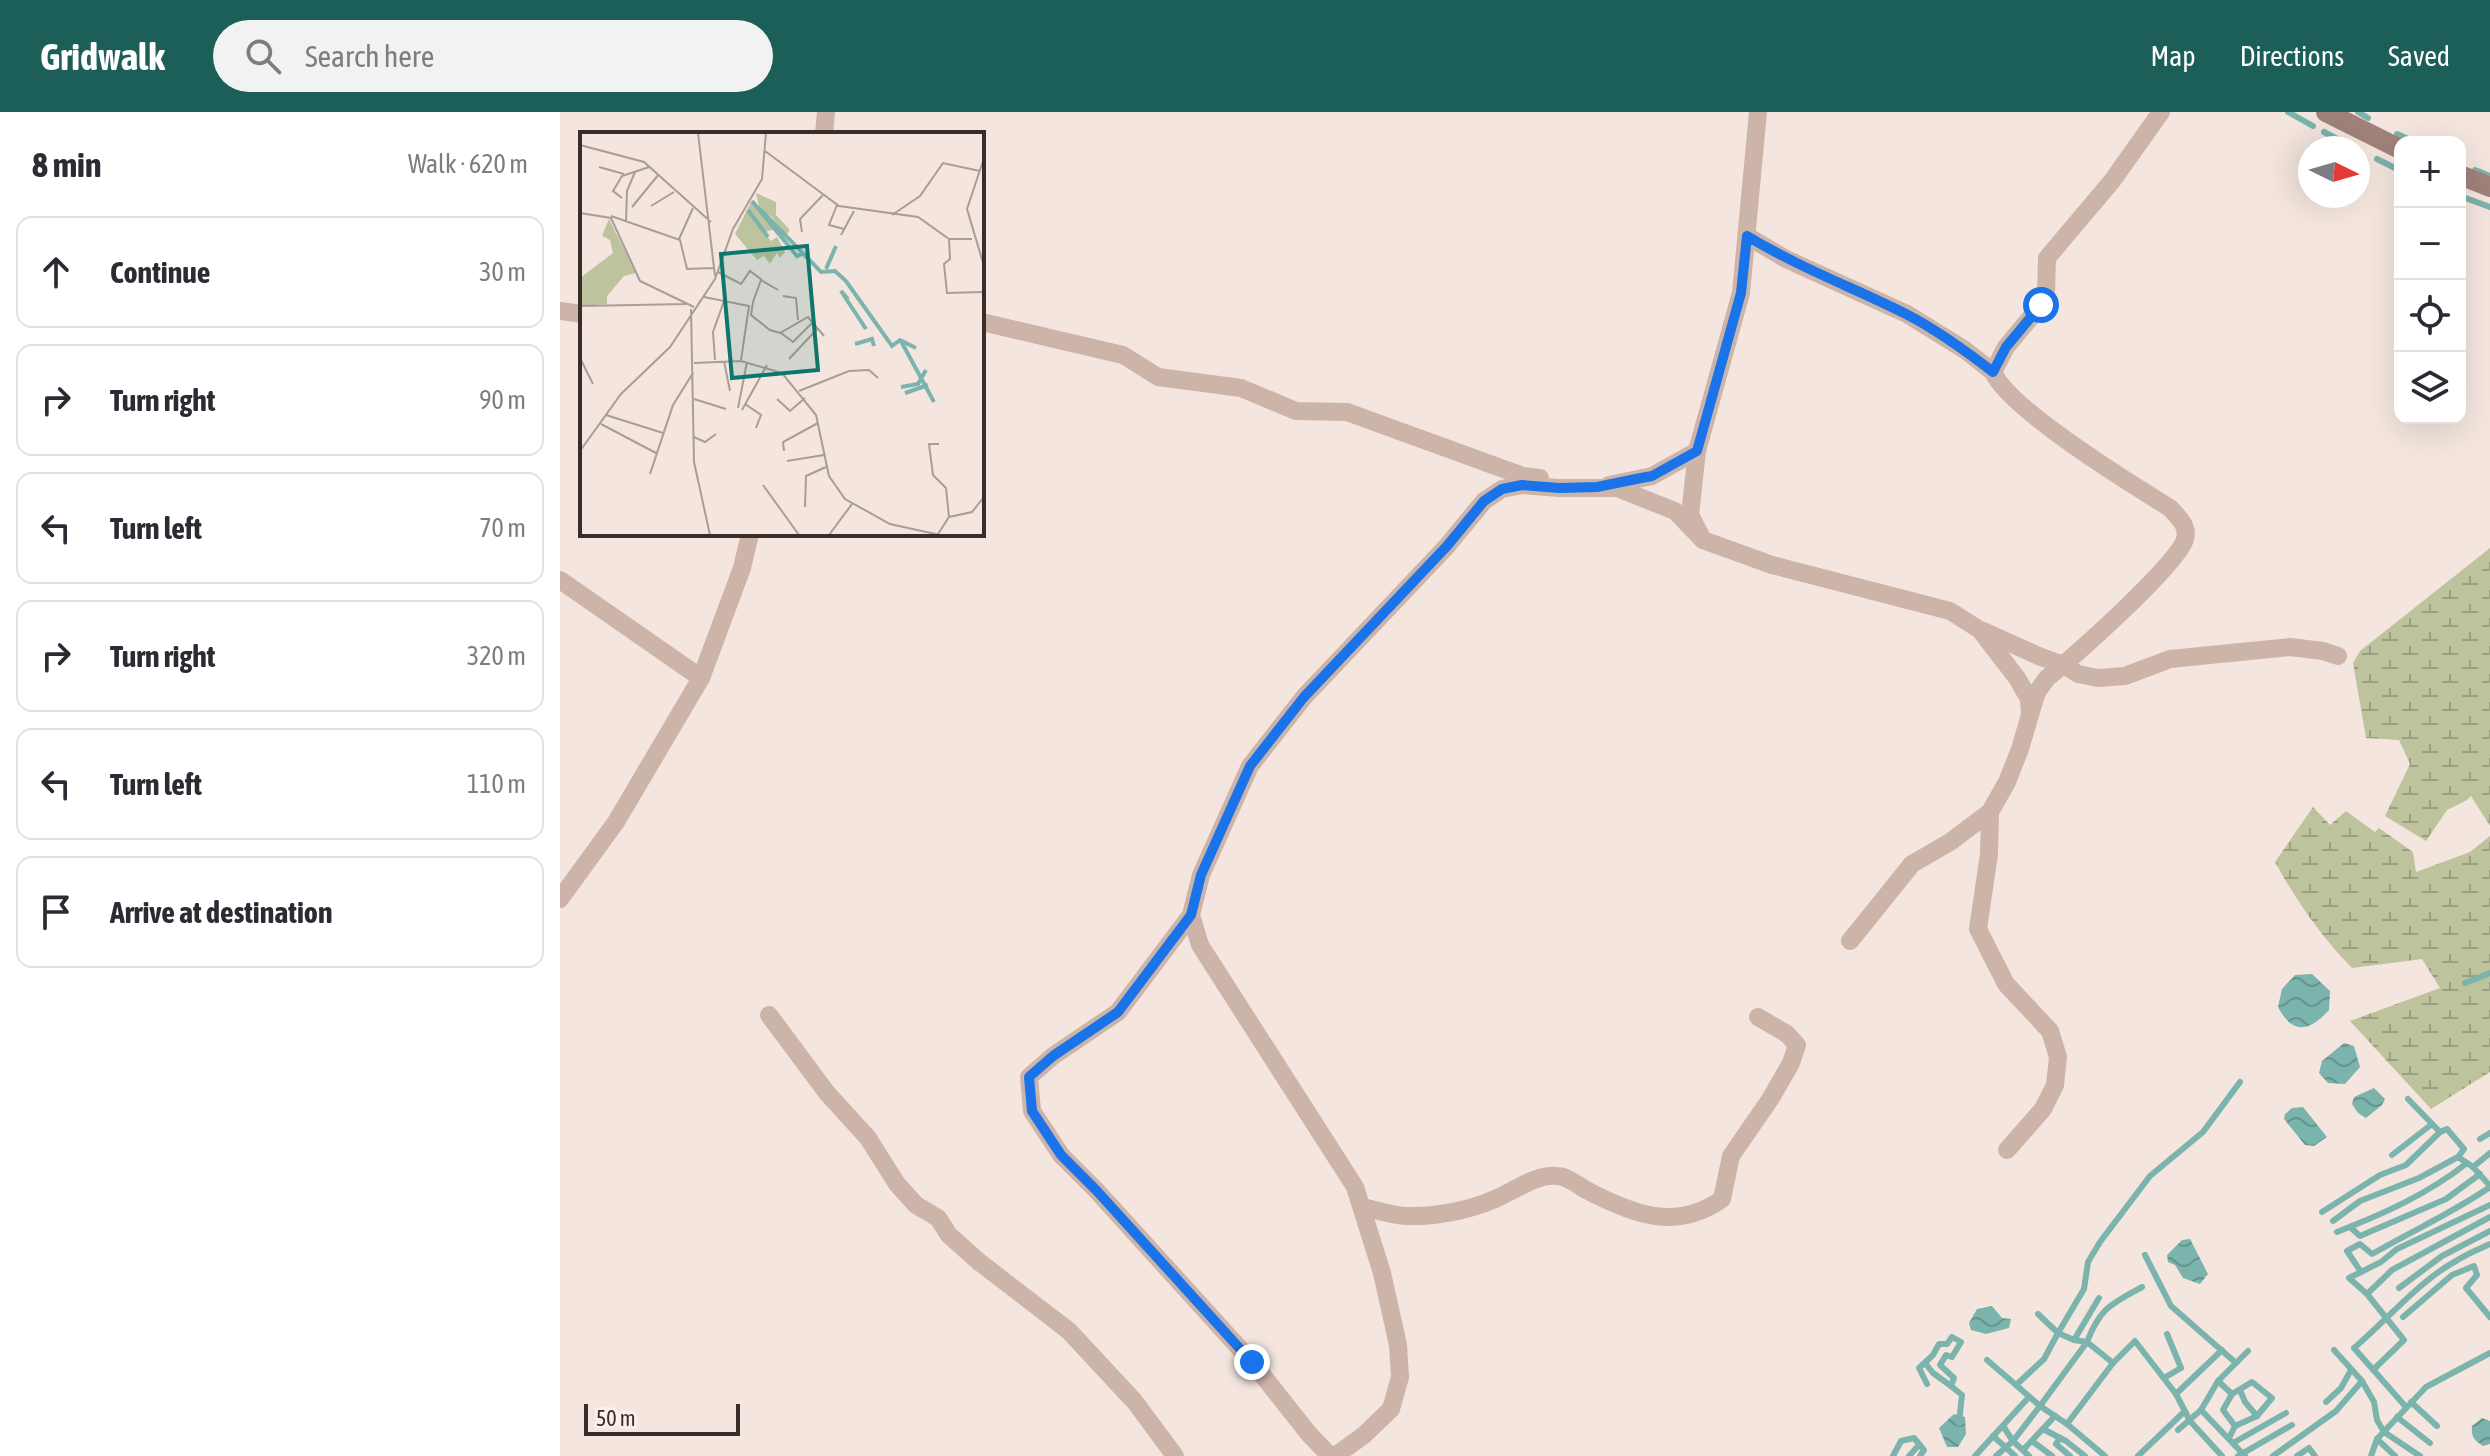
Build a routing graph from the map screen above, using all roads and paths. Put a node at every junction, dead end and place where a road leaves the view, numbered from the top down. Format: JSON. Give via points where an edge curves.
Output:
{"nodes":[{"id":1,"x":826,"y":112,"type":"edge"},
{"id":2,"x":1758,"y":112,"type":"edge"},
{"id":3,"x":2161,"y":112,"type":"edge"},
{"id":4,"x":2326,"y":112,"type":"edge"},
{"id":5,"x":824,"y":132,"type":"edge"},
{"id":6,"x":2394,"y":146,"type":"edge"},
{"id":7,"x":2466,"y":177,"type":"edge"},
{"id":8,"x":2490,"y":187,"type":"edge"},
{"id":9,"x":1747,"y":236,"type":"junction"},
{"id":10,"x":560,"y":311,"type":"edge"},
{"id":11,"x":580,"y":314,"type":"edge"},
{"id":12,"x":984,"y":322,"type":"edge"},
{"id":13,"x":1993,"y":372,"type":"junction"},
{"id":14,"x":1697,"y":451,"type":"junction"},
{"id":15,"x":1597,"y":487,"type":"junction"},
{"id":16,"x":750,"y":536,"type":"edge"},
{"id":17,"x":1703,"y":540,"type":"junction"},
{"id":18,"x":560,"y":580,"type":"edge"},
{"id":19,"x":1980,"y":630,"type":"junction"},
{"id":20,"x":2338,"y":656,"type":"dead end"},
{"id":21,"x":2064,"y":665,"type":"junction"},
{"id":22,"x":701,"y":678,"type":"junction"},
{"id":23,"x":2030,"y":715,"type":"junction"},
{"id":24,"x":1990,"y":812,"type":"junction"},
{"id":25,"x":560,"y":899,"type":"edge"},
{"id":26,"x":1191,"y":915,"type":"junction"},
{"id":27,"x":1850,"y":941,"type":"dead end"},
{"id":28,"x":769,"y":1015,"type":"dead end"},
{"id":29,"x":1758,"y":1017,"type":"dead end"},
{"id":30,"x":2007,"y":1150,"type":"dead end"},
{"id":31,"x":1363,"y":1207,"type":"junction"},
{"id":32,"x":1404,"y":1216,"type":"junction"},
{"id":33,"x":1377,"y":1257,"type":"junction"},
{"id":34,"x":1175,"y":1456,"type":"edge"},
{"id":35,"x":1332,"y":1456,"type":"edge"}],
"edges":[{"from":1,"to":5,"type":"street"},
{"from":2,"to":9,"type":"street"},
{"from":3,"to":13,"type":"street","via":[[2047,258],[2046,295]]},
{"from":4,"to":6,"type":"main road"},
{"from":7,"to":8,"type":"main road"},
{"from":9,"to":13,"type":"street","via":[[1907,314]]},
{"from":9,"to":14,"type":"street","via":[[1741,293]]},
{"from":10,"to":11,"type":"street"},
{"from":12,"to":15,"type":"street","via":[[1123,355],[1158,377],[1241,388],[1296,411],[1347,412],[1523,476]]},
{"from":13,"to":21,"type":"street","via":[[2034,416],[2170,508],[2185,525],[2182,547],[2159,575]]},
{"from":14,"to":15,"type":"street","via":[[1652,476]]},
{"from":14,"to":17,"type":"street","via":[[1690,515]]},
{"from":15,"to":17,"type":"street","via":[[1617,488],[1675,511]]},
{"from":15,"to":26,"type":"street","via":[[1522,485],[1502,489],[1484,501],[1304,697],[1250,766],[1201,875]]},
{"from":16,"to":22,"type":"street"},
{"from":17,"to":19,"type":"street","via":[[1772,565],[1950,611]]},
{"from":18,"to":22,"type":"street"},
{"from":19,"to":21,"type":"street"},
{"from":19,"to":23,"type":"street","via":[[2017,678],[2029,699]]},
{"from":20,"to":21,"type":"street","via":[[2290,647],[2170,659],[2125,676],[2098,678]]},
{"from":21,"to":23,"type":"street","via":[[2037,692]]},
{"from":22,"to":25,"type":"street","via":[[616,822]]},
{"from":23,"to":24,"type":"street","via":[[2007,782]]},
{"from":24,"to":27,"type":"street","via":[[1912,864]]},
{"from":24,"to":30,"type":"street","via":[[1978,929],[2006,984],[2050,1031],[2058,1057],[2055,1085],[2043,1109]]},
{"from":26,"to":31,"type":"street","via":[[1200,945]]},
{"from":26,"to":35,"type":"street","via":[[1118,1012],[1029,1077],[1032,1111],[1061,1155]]},
{"from":28,"to":34,"type":"street","via":[[868,1138],[906,1195],[938,1218],[978,1261],[1069,1331],[1135,1402]]},
{"from":29,"to":32,"type":"street","via":[[1797,1045],[1778,1087],[1731,1156],[1722,1199],[1704,1211],[1684,1216],[1625,1209],[1560,1175],[1473,1207]]},
{"from":31,"to":32,"type":"street"},
{"from":31,"to":33,"type":"street"},
{"from":32,"to":33,"type":"street","via":[[1380,1237]]},
{"from":33,"to":35,"type":"street","via":[[1398,1345],[1400,1377],[1391,1409]]}]}
